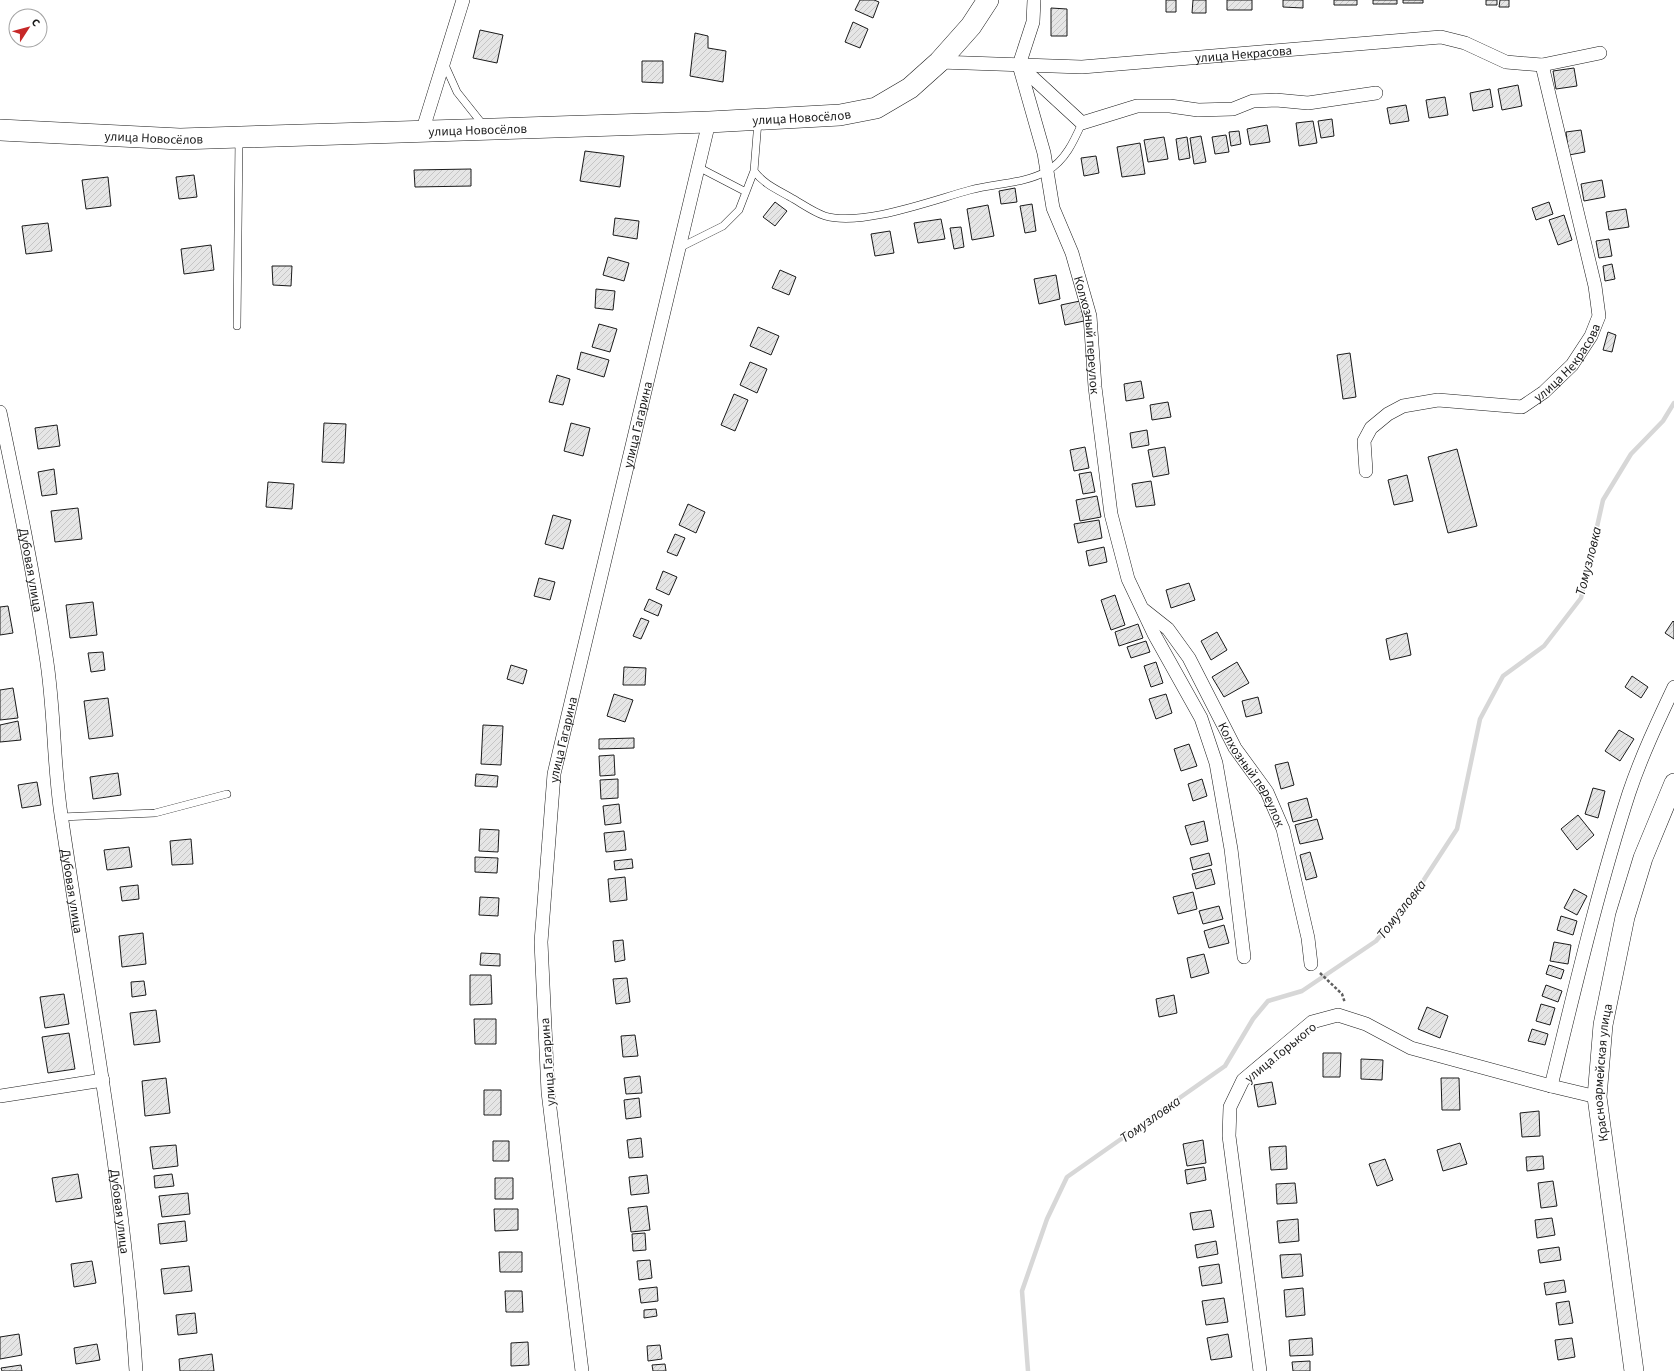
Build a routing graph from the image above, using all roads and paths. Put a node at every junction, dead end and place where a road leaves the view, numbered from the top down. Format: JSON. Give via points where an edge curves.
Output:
{"nodes":[{"id":1,"x":463,"y":0,"type":"edge"},
{"id":2,"x":988,"y":0,"type":"edge"},
{"id":3,"x":1034,"y":0,"type":"edge"},
{"id":4,"x":1600,"y":53,"type":"dead end"},
{"id":5,"x":444,"y":62,"type":"junction"},
{"id":6,"x":940,"y":62,"type":"junction"},
{"id":7,"x":1019,"y":65,"type":"junction"},
{"id":8,"x":1542,"y":65,"type":"junction"},
{"id":9,"x":1376,"y":93,"type":"dead end"},
{"id":10,"x":758,"y":120,"type":"junction"},
{"id":11,"x":709,"y":122,"type":"junction"},
{"id":12,"x":1082,"y":123,"type":"junction"},
{"id":13,"x":0,"y":130,"type":"edge"},
{"id":14,"x":487,"y":130,"type":"junction"},
{"id":15,"x":422,"y":132,"type":"junction"},
{"id":16,"x":240,"y":138,"type":"junction"},
{"id":17,"x":698,"y":167,"type":"junction"},
{"id":18,"x":754,"y":171,"type":"junction"},
{"id":19,"x":1047,"y":171,"type":"junction"},
{"id":20,"x":746,"y":192,"type":"junction"},
{"id":21,"x":679,"y":248,"type":"junction"},
{"id":22,"x":237,"y":326,"type":"dead end"},
{"id":23,"x":0,"y":412,"type":"edge"},
{"id":24,"x":1366,"y":471,"type":"dead end"},
{"id":25,"x":1142,"y":609,"type":"junction"},
{"id":26,"x":1674,"y":687,"type":"edge"},
{"id":27,"x":1674,"y":783,"type":"edge"},
{"id":28,"x":227,"y":794,"type":"dead end"},
{"id":29,"x":61,"y":817,"type":"junction"},
{"id":30,"x":1244,"y":957,"type":"dead end"},
{"id":31,"x":1311,"y":964,"type":"joint"},
{"id":32,"x":1342,"y":994,"type":"dead end"},
{"id":33,"x":103,"y":1080,"type":"junction"},
{"id":34,"x":1551,"y":1086,"type":"junction"},
{"id":35,"x":0,"y":1096,"type":"edge"},
{"id":36,"x":1597,"y":1097,"type":"junction"},
{"id":37,"x":136,"y":1371,"type":"edge"},
{"id":38,"x":582,"y":1371,"type":"edge"},
{"id":39,"x":1260,"y":1371,"type":"edge"},
{"id":40,"x":1634,"y":1371,"type":"edge"}],
"edges":[{"from":1,"to":5,"type":"street"},
{"from":2,"to":6,"type":"main road","name":"улица Новосёлов"},
{"from":3,"to":7,"type":"street","via":[[1033,22]]},
{"from":4,"to":8,"type":"street","name":"улица Некрасова"},
{"from":5,"to":14,"type":"lane","via":[[457,92]]},
{"from":5,"to":15,"type":"street"},
{"from":6,"to":7,"type":"street","name":"улица Некрасова"},
{"from":6,"to":10,"type":"main road","name":"улица Новосёлов","via":[[910,88],[876,108],[840,115]]},
{"from":7,"to":8,"type":"street","name":"улица Некрасова","via":[[1082,67],[1440,37],[1465,43],[1506,62]]},
{"from":7,"to":12,"type":"street"},
{"from":7,"to":19,"type":"street","name":"Колхозный переулок"},
{"from":8,"to":24,"type":"street","name":"улица Некрасова","via":[[1595,286],[1599,316],[1591,336],[1572,365],[1544,392],[1522,407],[1438,400],[1403,406],[1388,414],[1371,428],[1364,441]]},
{"from":9,"to":12,"type":"street","via":[[1308,103],[1253,101],[1233,109],[1198,110],[1170,106],[1137,106]]},
{"from":10,"to":11,"type":"main road","name":"улица Новосёлов"},
{"from":10,"to":18,"type":"lane"},
{"from":11,"to":14,"type":"main road","name":"улица Новосёлов"},
{"from":11,"to":17,"type":"street","name":"улица Гагарина"},
{"from":12,"to":19,"type":"lane","via":[[1071,147],[1060,161]]},
{"from":13,"to":16,"type":"main road","name":"улица Новосёлов","via":[[180,140]]},
{"from":14,"to":15,"type":"main road","name":"улица Новосёлов"},
{"from":15,"to":16,"type":"main road","name":"улица Новосёлов"},
{"from":16,"to":22,"type":"lane"},
{"from":17,"to":20,"type":"lane"},
{"from":17,"to":21,"type":"street","name":"улица Гагарина"},
{"from":18,"to":19,"type":"lane","via":[[761,181],[825,216],[851,219],[927,204]]},
{"from":18,"to":20,"type":"lane"},
{"from":19,"to":25,"type":"street","name":"Колхозный переулок","via":[[1053,208],[1072,253],[1090,316],[1095,387],[1111,514],[1128,579]]},
{"from":20,"to":21,"type":"lane","via":[[738,210],[723,226]]},
{"from":21,"to":38,"type":"street","name":"улица Гагарина","via":[[554,774],[541,942],[548,1092]]},
{"from":23,"to":29,"type":"street","name":"Дубовая улица","via":[[47,658]]},
{"from":25,"to":30,"type":"street","name":"Колхозный переулок","via":[[1201,718],[1216,763],[1231,849]]},
{"from":25,"to":31,"type":"street","name":"Колхозный переулок","via":[[1168,629],[1189,658],[1235,748],[1268,792],[1283,829],[1308,938]]},
{"from":26,"to":34,"type":"street","via":[[1629,792],[1597,902]]},
{"from":27,"to":36,"type":"main road","name":"Красноармейская улица","via":[[1643,858],[1625,917],[1603,1025]]},
{"from":28,"to":29,"type":"lane","via":[[155,813]]},
{"from":29,"to":33,"type":"street","name":"Дубовая улица"},
{"from":31,"to":32,"type":"path"},
{"from":33,"to":35,"type":"street"},
{"from":33,"to":37,"type":"street","name":"Дубовая улица","via":[[132,1298]]},
{"from":34,"to":36,"type":"street","name":"улица Горького"},
{"from":34,"to":39,"type":"street","name":"улица Горького","via":[[1411,1048],[1366,1024],[1338,1014],[1312,1022],[1243,1080],[1230,1107],[1229,1136]]},
{"from":36,"to":40,"type":"main road","name":"Красноармейская улица"}]}
